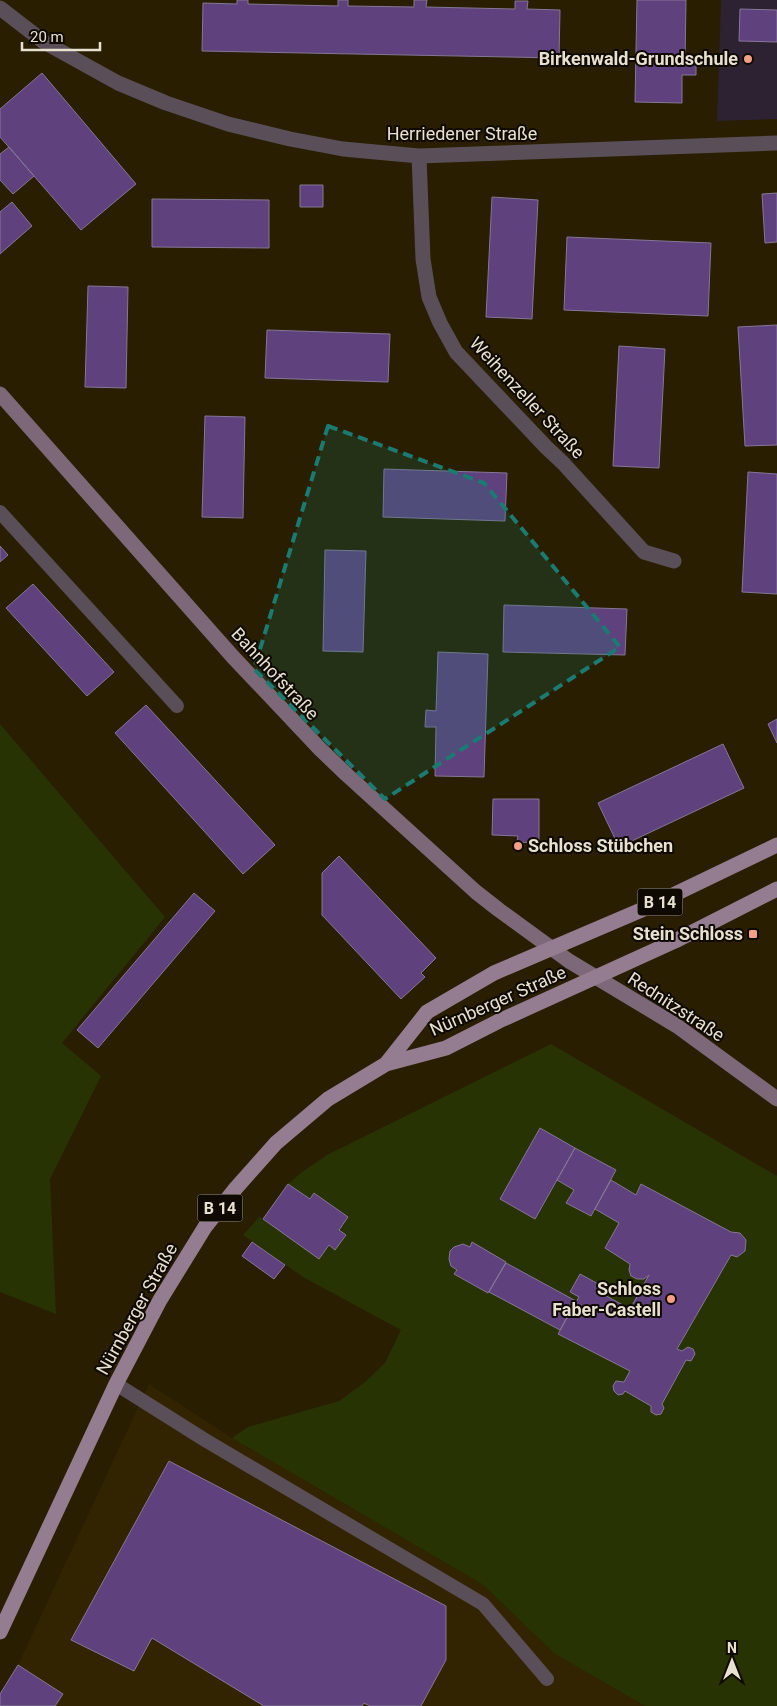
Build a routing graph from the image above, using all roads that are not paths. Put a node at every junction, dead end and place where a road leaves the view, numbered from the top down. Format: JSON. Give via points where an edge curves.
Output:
{"nodes":[{"id":1,"x":0,"y":8,"type":"edge"},
{"id":2,"x":777,"y":143,"type":"edge"},
{"id":3,"x":419,"y":156,"type":"junction"},
{"id":4,"x":0,"y":394,"type":"edge"},
{"id":5,"x":0,"y":512,"type":"edge"},
{"id":6,"x":674,"y":561,"type":"dead end"},
{"id":7,"x":177,"y":706,"type":"dead end"},
{"id":8,"x":777,"y":845,"type":"edge"},
{"id":9,"x":777,"y":889,"type":"edge"},
{"id":10,"x":553,"y":948,"type":"junction"},
{"id":11,"x":596,"y":977,"type":"junction"},
{"id":12,"x":386,"y":1064,"type":"junction"},
{"id":13,"x":777,"y":1099,"type":"edge"},
{"id":14,"x":116,"y":1384,"type":"junction"},
{"id":15,"x":0,"y":1632,"type":"edge"},
{"id":16,"x":547,"y":1679,"type":"dead end"}],
"edges":[{"from":1,"to":3,"type":"street","name":"Herriedener Straße","via":[[44,42],[118,83],[166,103],[228,124],[290,139],[343,149]]},
{"from":2,"to":3,"type":"street","name":"Herriedener Straße"},
{"from":3,"to":6,"type":"street","name":"Weihenzeller Straße","via":[[423,259],[429,296],[456,352],[644,552]]},
{"from":4,"to":10,"type":"main road","name":"Bahnhofstraße","via":[[233,657],[320,749],[476,892]]},
{"from":5,"to":7,"type":"lane"},
{"from":8,"to":10,"type":"main road","number":"B 14","via":[[646,908]]},
{"from":9,"to":11,"type":"main road","number":"B 14","via":[[676,941]]},
{"from":10,"to":11,"type":"main road","name":"Rednitzstraße"},
{"from":10,"to":12,"type":"main road","name":"Nürnberger Straße","number":"B 14","via":[[494,973],[427,1012]]},
{"from":11,"to":12,"type":"main road","name":"Nürnberger Straße","number":"B 14","via":[[446,1048]]},
{"from":11,"to":13,"type":"main road","name":"Rednitzstraße","via":[[677,1026]]},
{"from":12,"to":14,"type":"main road","name":"Nürnberger Straße","number":"B 14","via":[[316,1108],[276,1143],[236,1188],[205,1227],[172,1279]]},
{"from":14,"to":15,"type":"main road","name":"Nürnberger Straße","number":"B 14"},
{"from":14,"to":16,"type":"lane","via":[[204,1440],[483,1604]]}]}
